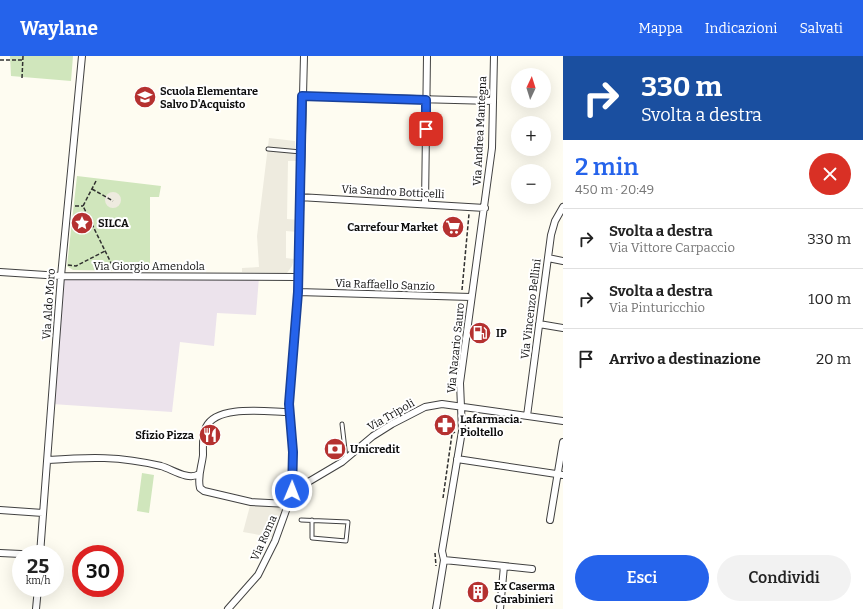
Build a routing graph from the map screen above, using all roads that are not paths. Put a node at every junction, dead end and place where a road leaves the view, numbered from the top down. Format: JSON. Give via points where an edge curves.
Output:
{"nodes":[{"id":1,"x":82,"y":56,"type":"edge"},
{"id":2,"x":304,"y":56,"type":"edge"},
{"id":3,"x":427,"y":56,"type":"edge"},
{"id":4,"x":494,"y":56,"type":"edge"},
{"id":5,"x":302,"y":96,"type":"junction"},
{"id":6,"x":426,"y":100,"type":"junction"},
{"id":7,"x":493,"y":101,"type":"junction"},
{"id":8,"x":268,"y":149,"type":"dead end"},
{"id":9,"x":301,"y":152,"type":"junction"},
{"id":10,"x":299,"y":197,"type":"junction"},
{"id":11,"x":425,"y":204,"type":"junction"},
{"id":12,"x":563,"y":207,"type":"edge"},
{"id":13,"x":485,"y":208,"type":"junction"},
{"id":14,"x":548,"y":258,"type":"junction"},
{"id":15,"x":563,"y":261,"type":"edge"},
{"id":16,"x":0,"y":272,"type":"edge"},
{"id":17,"x":61,"y":276,"type":"junction"},
{"id":18,"x":297,"y":277,"type":"junction"},
{"id":19,"x":298,"y":292,"type":"junction"},
{"id":20,"x":471,"y":297,"type":"junction"},
{"id":21,"x":539,"y":324,"type":"junction"},
{"id":22,"x":563,"y":328,"type":"edge"},
{"id":23,"x":461,"y":406,"type":"junction"},
{"id":24,"x":290,"y":412,"type":"junction"},
{"id":25,"x":527,"y":416,"type":"junction"},
{"id":26,"x":563,"y":421,"type":"edge"},
{"id":27,"x":342,"y":424,"type":"dead end"},
{"id":28,"x":563,"y":442,"type":"edge"},
{"id":29,"x":346,"y":459,"type":"junction"},
{"id":30,"x":457,"y":459,"type":"junction"},
{"id":31,"x":48,"y":460,"type":"junction"},
{"id":32,"x":199,"y":474,"type":"junction"},
{"id":33,"x":561,"y":475,"type":"edge"},
{"id":34,"x":292,"y":491,"type":"junction"},
{"id":35,"x":289,"y":504,"type":"junction"},
{"id":36,"x":0,"y":510,"type":"edge"},
{"id":37,"x":43,"y":513,"type":"junction"},
{"id":38,"x":301,"y":520,"type":"dead end"},
{"id":39,"x":312,"y":520,"type":"junction"},
{"id":40,"x":550,"y":520,"type":"dead end"},
{"id":41,"x":41,"y":545,"type":"edge"},
{"id":42,"x":0,"y":553,"type":"edge"},
{"id":43,"x":12,"y":554,"type":"edge"},
{"id":44,"x":444,"y":560,"type":"junction"},
{"id":45,"x":504,"y":566,"type":"junction"},
{"id":46,"x":532,"y":569,"type":"dead end"},
{"id":47,"x":37,"y":597,"type":"edge"},
{"id":48,"x":36,"y":609,"type":"edge"},
{"id":49,"x":228,"y":609,"type":"edge"},
{"id":50,"x":436,"y":609,"type":"edge"},
{"id":51,"x":500,"y":609,"type":"edge"}],
"edges":[{"from":1,"to":17,"type":"street","name":"Via Aldo Moro"},
{"from":2,"to":5,"type":"street","name":"Via Roma"},
{"from":3,"to":6,"type":"street"},
{"from":4,"to":7,"type":"street","name":"Via Andrea Mantegna"},
{"from":5,"to":6,"type":"street"},
{"from":5,"to":9,"type":"street","name":"Via Roma"},
{"from":6,"to":7,"type":"street"},
{"from":6,"to":11,"type":"street"},
{"from":7,"to":13,"type":"street","name":"Via Andrea Mantegna","via":[[492,148]]},
{"from":8,"to":9,"type":"lane"},
{"from":9,"to":10,"type":"street","name":"Via Roma"},
{"from":10,"to":11,"type":"street","name":"Via Sandro Botticelli"},
{"from":10,"to":18,"type":"street","name":"Via Roma"},
{"from":11,"to":13,"type":"street","name":"Via Sandro Botticelli"},
{"from":12,"to":14,"type":"street","name":"Via Vincenzo Bellini","via":[[553,227]]},
{"from":13,"to":20,"type":"street","name":"Via Nazario Sauro"},
{"from":14,"to":15,"type":"street"},
{"from":14,"to":21,"type":"street","name":"Via Vincenzo Bellini"},
{"from":16,"to":17,"type":"street","name":"Via Giorgio Amendola"},
{"from":17,"to":18,"type":"street","name":"Via Giorgio Amendola"},
{"from":17,"to":31,"type":"street","name":"Via Aldo Moro"},
{"from":18,"to":19,"type":"street","name":"Via Roma"},
{"from":19,"to":20,"type":"street","name":"Via Raffaello Sanzio"},
{"from":19,"to":24,"type":"street","name":"Via Roma"},
{"from":20,"to":23,"type":"street","name":"Via Nazario Sauro","via":[[461,379]]},
{"from":21,"to":22,"type":"street"},
{"from":21,"to":25,"type":"street","name":"Via Vincenzo Bellini"},
{"from":23,"to":25,"type":"street","name":"Via Tripoli"},
{"from":23,"to":29,"type":"street","name":"Via Tripoli","via":[[439,404],[422,408],[382,429]]},
{"from":23,"to":30,"type":"street","name":"Via Nazario Sauro","via":[[462,431]]},
{"from":24,"to":32,"type":"street","via":[[231,412],[214,418],[205,431]]},
{"from":24,"to":34,"type":"street","name":"Via Roma"},
{"from":25,"to":26,"type":"street","name":"Via Tripoli"},
{"from":27,"to":29,"type":"lane"},
{"from":28,"to":33,"type":"street"},
{"from":29,"to":34,"type":"street","name":"Via Tripoli"},
{"from":30,"to":33,"type":"street"},
{"from":30,"to":44,"type":"street","name":"Via Nazario Sauro","via":[[442,551]]},
{"from":31,"to":32,"type":"street","via":[[114,457],[161,466],[188,476]]},
{"from":31,"to":37,"type":"street","name":"Via Aldo Moro"},
{"from":32,"to":35,"type":"street","via":[[200,488],[204,492],[251,502]]},
{"from":33,"to":40,"type":"street"},
{"from":34,"to":35,"type":"street","name":"Via Roma"},
{"from":35,"to":49,"type":"street","name":"Via Roma","via":[[286,518],[258,575]]},
{"from":36,"to":37,"type":"street"},
{"from":37,"to":41,"type":"street","name":"Via Aldo Moro"},
{"from":38,"to":39,"type":"lane"},
{"from":39,"to":39,"type":"lane","via":[[348,522],[346,541],[312,538]]},
{"from":42,"to":43,"type":"street"},
{"from":44,"to":45,"type":"street"},
{"from":44,"to":50,"type":"street","name":"Via Nazario Sauro"},
{"from":45,"to":46,"type":"street"},
{"from":45,"to":51,"type":"street"},
{"from":47,"to":48,"type":"street"}]}
